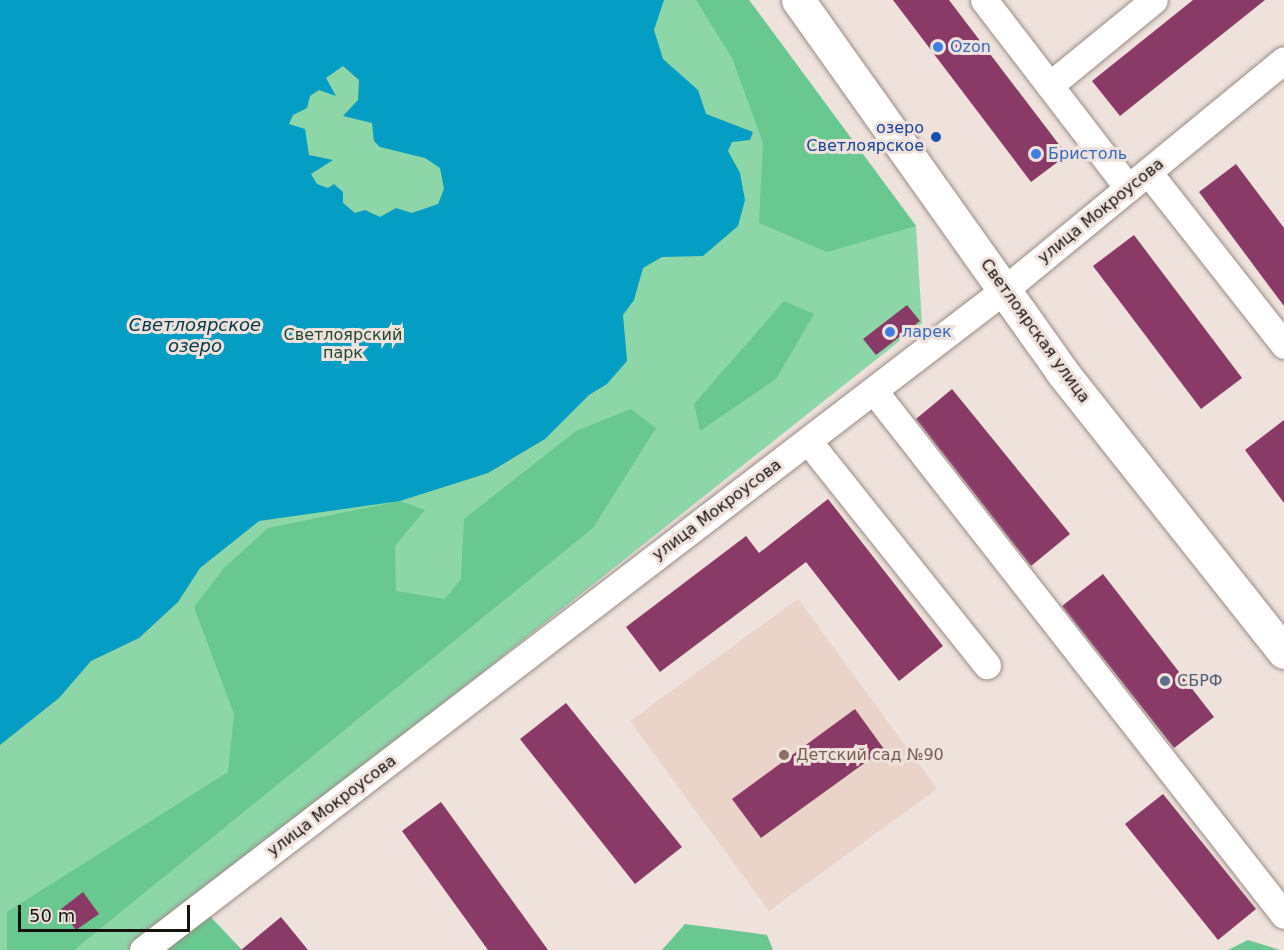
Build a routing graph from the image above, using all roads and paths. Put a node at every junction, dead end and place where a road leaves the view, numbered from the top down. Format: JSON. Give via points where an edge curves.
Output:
{"nodes":[{"id":1,"x":798,"y":0,"type":"edge"},
{"id":2,"x":984,"y":0,"type":"edge"},
{"id":3,"x":1154,"y":0,"type":"edge"},
{"id":4,"x":1284,"y":60,"type":"edge"},
{"id":5,"x":1050,"y":85,"type":"junction"},
{"id":6,"x":1138,"y":180,"type":"junction"},
{"id":7,"x":1004,"y":290,"type":"junction"},
{"id":8,"x":1284,"y":345,"type":"edge"},
{"id":9,"x":874,"y":391,"type":"junction"},
{"id":10,"x":808,"y":441,"type":"junction"},
{"id":11,"x":1284,"y":652,"type":"edge"},
{"id":12,"x":987,"y":665,"type":"dead end"},
{"id":13,"x":1281,"y":906,"type":"edge"},
{"id":14,"x":143,"y":950,"type":"edge"}],
"edges":[{"from":1,"to":7,"type":"main road","name":"Светлоярская улица"},
{"from":2,"to":5,"type":"street"},
{"from":3,"to":5,"type":"street"},
{"from":4,"to":6,"type":"street","name":"улица Мокроусова"},
{"from":5,"to":6,"type":"street"},
{"from":6,"to":7,"type":"street","name":"улица Мокроусова"},
{"from":6,"to":8,"type":"street"},
{"from":7,"to":9,"type":"street","name":"улица Мокроусова"},
{"from":7,"to":11,"type":"main road","name":"Светлоярская улица","via":[[1062,372]]},
{"from":9,"to":10,"type":"street","name":"улица Мокроусова"},
{"from":9,"to":13,"type":"street"},
{"from":10,"to":12,"type":"street"},
{"from":10,"to":14,"type":"street","name":"улица Мокроусова"}]}
